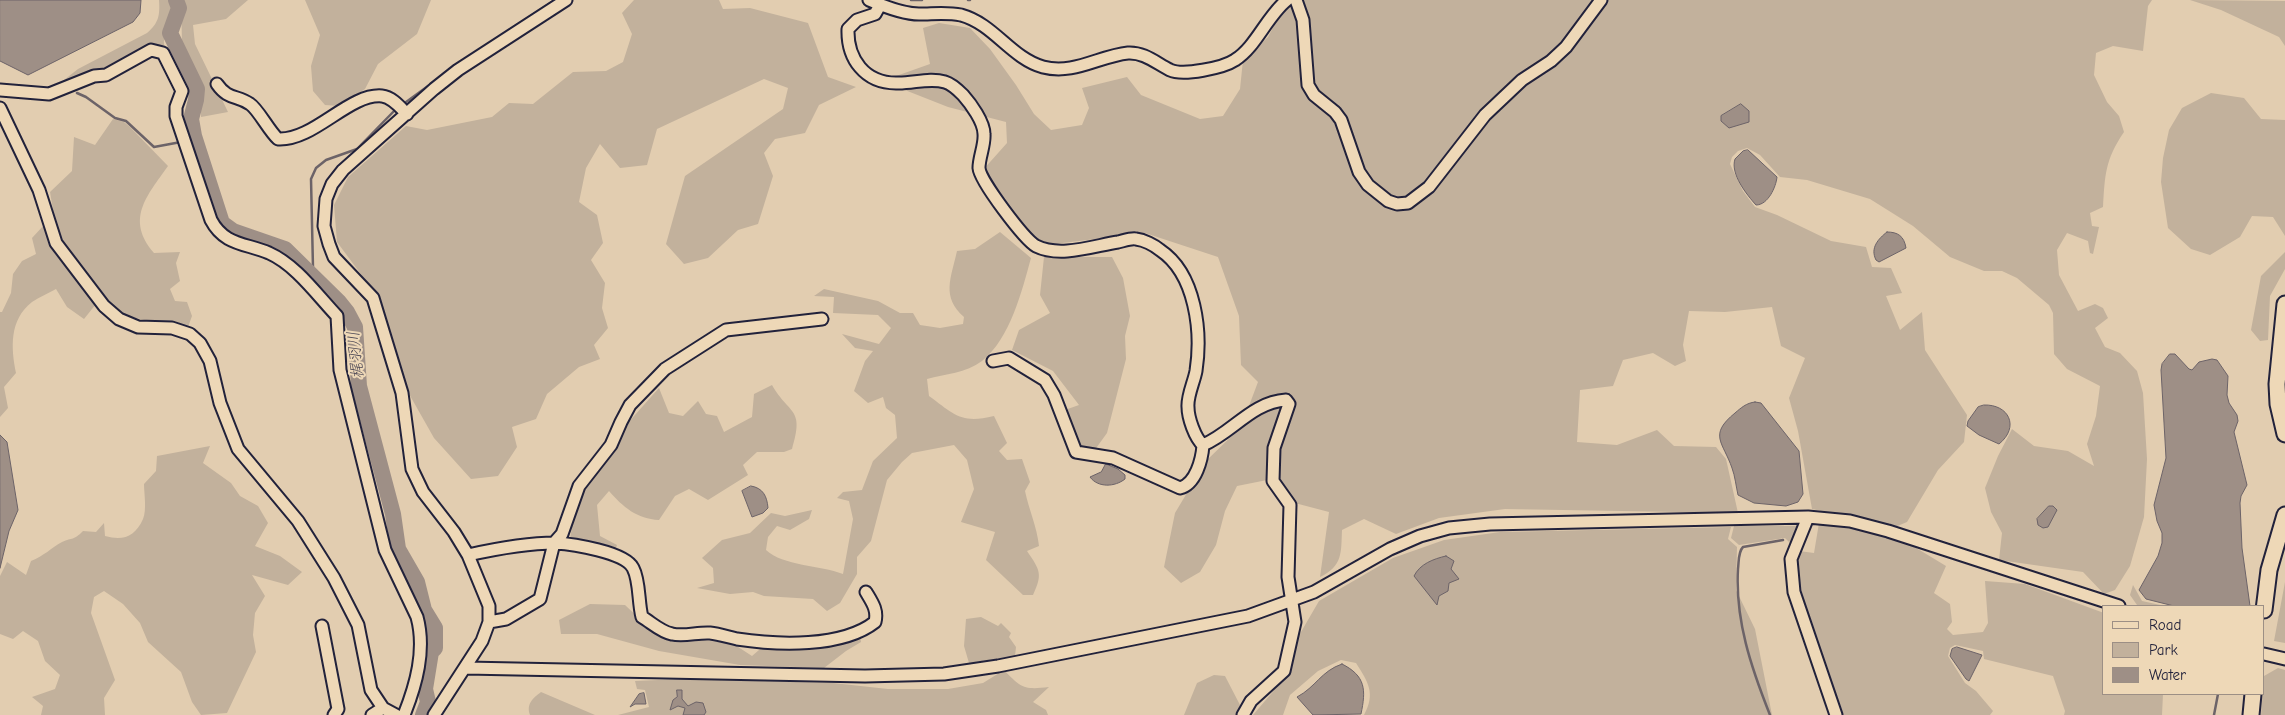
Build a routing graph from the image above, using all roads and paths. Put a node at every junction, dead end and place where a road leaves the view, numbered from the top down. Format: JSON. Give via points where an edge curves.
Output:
{"nodes":[{"id":1,"x":566,"y":0,"type":"edge"},
{"id":2,"x":869,"y":0,"type":"edge"},
{"id":3,"x":1287,"y":0,"type":"edge"},
{"id":4,"x":1296,"y":0,"type":"edge"},
{"id":5,"x":1601,"y":0,"type":"edge"},
{"id":6,"x":880,"y":5,"type":"junction"},
{"id":7,"x":217,"y":84,"type":"dead end"},
{"id":8,"x":0,"y":90,"type":"edge"},
{"id":9,"x":0,"y":108,"type":"edge"},
{"id":10,"x":402,"y":109,"type":"junction"},
{"id":11,"x":2285,"y":304,"type":"edge"},
{"id":12,"x":822,"y":318,"type":"dead end"},
{"id":13,"x":993,"y":362,"type":"dead end"},
{"id":14,"x":2285,"y":434,"type":"edge"},
{"id":15,"x":1203,"y":445,"type":"junction"},
{"id":16,"x":2285,"y":515,"type":"edge"},
{"id":17,"x":1808,"y":516,"type":"junction"},
{"id":18,"x":554,"y":543,"type":"junction"},
{"id":19,"x":468,"y":555,"type":"junction"},
{"id":20,"x":866,"y":592,"type":"dead end"},
{"id":21,"x":1293,"y":600,"type":"junction"},
{"id":22,"x":2116,"y":605,"type":"edge"},
{"id":23,"x":2265,"y":605,"type":"edge"},
{"id":24,"x":489,"y":622,"type":"junction"},
{"id":25,"x":322,"y":626,"type":"dead end"},
{"id":26,"x":2265,"y":654,"type":"edge"},
{"id":27,"x":2285,"y":658,"type":"edge"},
{"id":28,"x":466,"y":668,"type":"junction"},
{"id":29,"x":2253,"y":695,"type":"edge"},
{"id":30,"x":383,"y":708,"type":"junction"},
{"id":31,"x":334,"y":715,"type":"edge"},
{"id":32,"x":372,"y":715,"type":"edge"},
{"id":33,"x":396,"y":715,"type":"edge"},
{"id":34,"x":404,"y":715,"type":"edge"},
{"id":35,"x":434,"y":715,"type":"edge"},
{"id":36,"x":1243,"y":715,"type":"edge"},
{"id":37,"x":1836,"y":715,"type":"edge"},
{"id":38,"x":2250,"y":715,"type":"edge"}],
"edges":[{"from":1,"to":10,"type":"street"},
{"from":2,"to":6,"type":"street"},
{"from":3,"to":6,"type":"street","via":[[1234,61],[1179,73],[1156,60],[1129,53],[1076,67],[1045,67],[1015,53],[995,33],[961,15],[917,14]]},
{"from":4,"to":5,"type":"street","via":[[1302,20],[1308,85],[1341,120],[1358,172],[1368,185],[1396,204],[1408,202],[1429,187],[1485,115],[1522,80],[1566,47]]},
{"from":6,"to":15,"type":"street","via":[[875,14],[857,20],[848,29],[848,40],[857,67],[880,82],[946,82],[965,97],[983,125],[979,168],[982,177],[1007,215],[1035,245],[1051,251],[1067,251],[1136,239],[1161,250],[1173,262],[1194,300],[1199,349],[1188,407],[1198,441]]},
{"from":7,"to":10,"type":"street","via":[[227,96],[252,105],[278,139],[302,134],[373,97],[391,99]]},
{"from":8,"to":34,"type":"street","via":[[49,94],[94,76],[106,75],[152,50],[163,53],[182,91],[176,116],[216,231],[234,242],[280,258],[337,316],[340,370],[384,550],[420,628],[417,676]]},
{"from":9,"to":30,"type":"street","via":[[39,190],[56,243],[104,306],[119,319],[138,327],[172,328],[190,334],[200,343],[210,361],[220,402],[238,449],[298,521],[352,608],[371,690]]},
{"from":10,"to":19,"type":"street","via":[[332,184],[326,198],[324,226],[334,258],[373,298],[402,394],[409,452],[417,482]]},
{"from":11,"to":14,"type":"main road","via":[[2277,384]]},
{"from":12,"to":18,"type":"street","via":[[726,330],[665,369],[630,405],[611,445],[579,486],[562,534]]},
{"from":13,"to":15,"type":"street","via":[[1009,358],[1044,380],[1054,395],[1076,452],[1113,458],[1180,488],[1190,482],[1202,458]]},
{"from":15,"to":21,"type":"street","via":[[1265,405],[1286,400],[1289,404],[1274,448],[1273,481],[1290,505],[1288,577]]},
{"from":16,"to":23,"type":"main road","via":[[2269,570]]},
{"from":17,"to":21,"type":"street","via":[[1490,524],[1449,528],[1390,549],[1314,592]]},
{"from":17,"to":22,"type":"street","via":[[1850,521],[1888,531]]},
{"from":17,"to":37,"type":"street","via":[[1791,558],[1791,576]]},
{"from":18,"to":19,"type":"street"},
{"from":18,"to":20,"type":"street","via":[[607,551],[628,562],[634,569],[642,617],[673,635],[710,633],[798,643],[855,635],[874,622],[876,615],[875,606]]},
{"from":18,"to":24,"type":"street","via":[[540,599],[506,619]]},
{"from":19,"to":24,"type":"street","via":[[489,606]]},
{"from":21,"to":28,"type":"street","via":[[1248,616],[944,674],[865,676]]},
{"from":21,"to":36,"type":"street","via":[[1295,622],[1284,671],[1252,701]]},
{"from":24,"to":28,"type":"street"},
{"from":25,"to":31,"type":"street","via":[[338,709]]},
{"from":26,"to":27,"type":"street"},
{"from":28,"to":35,"type":"street"},
{"from":29,"to":38,"type":"main road"},
{"from":30,"to":32,"type":"street"},
{"from":30,"to":33,"type":"street"}]}
